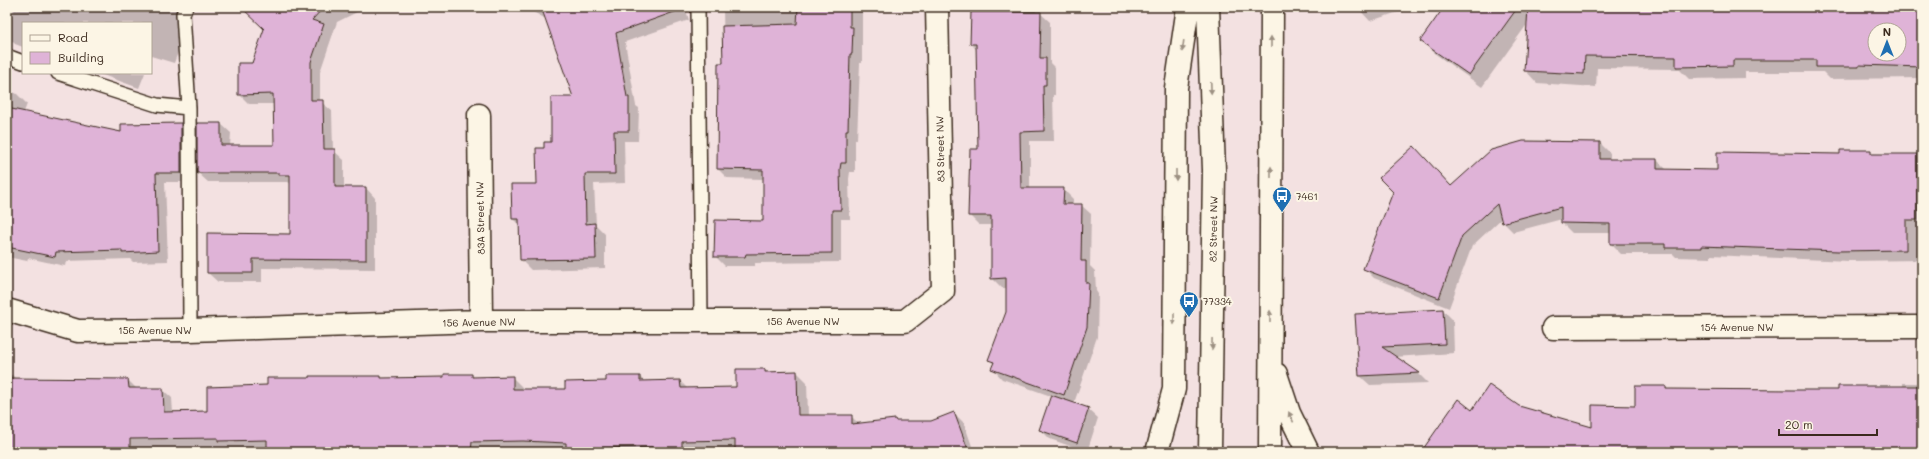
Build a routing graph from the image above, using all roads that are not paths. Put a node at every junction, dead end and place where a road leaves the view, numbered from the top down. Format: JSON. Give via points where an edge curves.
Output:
{"nodes":[{"id":1,"x":186,"y":7,"type":"edge"},
{"id":2,"x":698,"y":7,"type":"edge"},
{"id":3,"x":937,"y":7,"type":"edge"},
{"id":4,"x":1188,"y":7,"type":"edge"},
{"id":5,"x":1208,"y":7,"type":"edge"},
{"id":6,"x":1272,"y":7,"type":"edge"},
{"id":7,"x":7,"y":56,"type":"edge"},
{"id":8,"x":22,"y":62,"type":"edge"},
{"id":9,"x":61,"y":74,"type":"edge"},
{"id":10,"x":189,"y":108,"type":"junction"},
{"id":11,"x":479,"y":115,"type":"dead end"},
{"id":12,"x":943,"y":291,"type":"joint"},
{"id":13,"x":7,"y":310,"type":"edge"},
{"id":14,"x":701,"y":320,"type":"junction"},
{"id":15,"x":481,"y":321,"type":"junction"},
{"id":16,"x":1922,"y":327,"type":"edge"},
{"id":17,"x":1552,"y":328,"type":"dead end"},
{"id":18,"x":190,"y":330,"type":"junction"},
{"id":19,"x":1270,"y":355,"type":"junction"},
{"id":20,"x":1157,"y":452,"type":"edge"},
{"id":21,"x":1210,"y":452,"type":"edge"},
{"id":22,"x":1270,"y":452,"type":"edge"},
{"id":23,"x":1308,"y":452,"type":"edge"}],
"edges":[{"from":1,"to":10,"type":"lane","via":[[183,14]]},
{"from":2,"to":14,"type":"lane"},
{"from":3,"to":12,"type":"street","name":"83 Street NW"},
{"from":4,"to":20,"type":"street","one_way":true,"via":[[1176,88],[1174,389]]},
{"from":5,"to":21,"type":"street","name":"82 Street NW","one_way":true,"via":[[1214,170]]},
{"from":19,"to":6,"type":"street","one_way":true},
{"from":7,"to":8,"type":"lane"},
{"from":9,"to":10,"type":"lane","via":[[157,105]]},
{"from":10,"to":18,"type":"lane"},
{"from":11,"to":15,"type":"street","name":"83A Street NW"},
{"from":12,"to":14,"type":"street","name":"156 Avenue NW","via":[[904,321]]},
{"from":13,"to":18,"type":"street","name":"156 Avenue NW","via":[[78,330]]},
{"from":14,"to":15,"type":"street","name":"156 Avenue NW"},
{"from":15,"to":18,"type":"street","name":"156 Avenue NW"},
{"from":16,"to":17,"type":"street","name":"154 Avenue NW"},
{"from":19,"to":22,"type":"street"},
{"from":23,"to":19,"type":"street","one_way":true,"via":[[1289,413]]}]}
